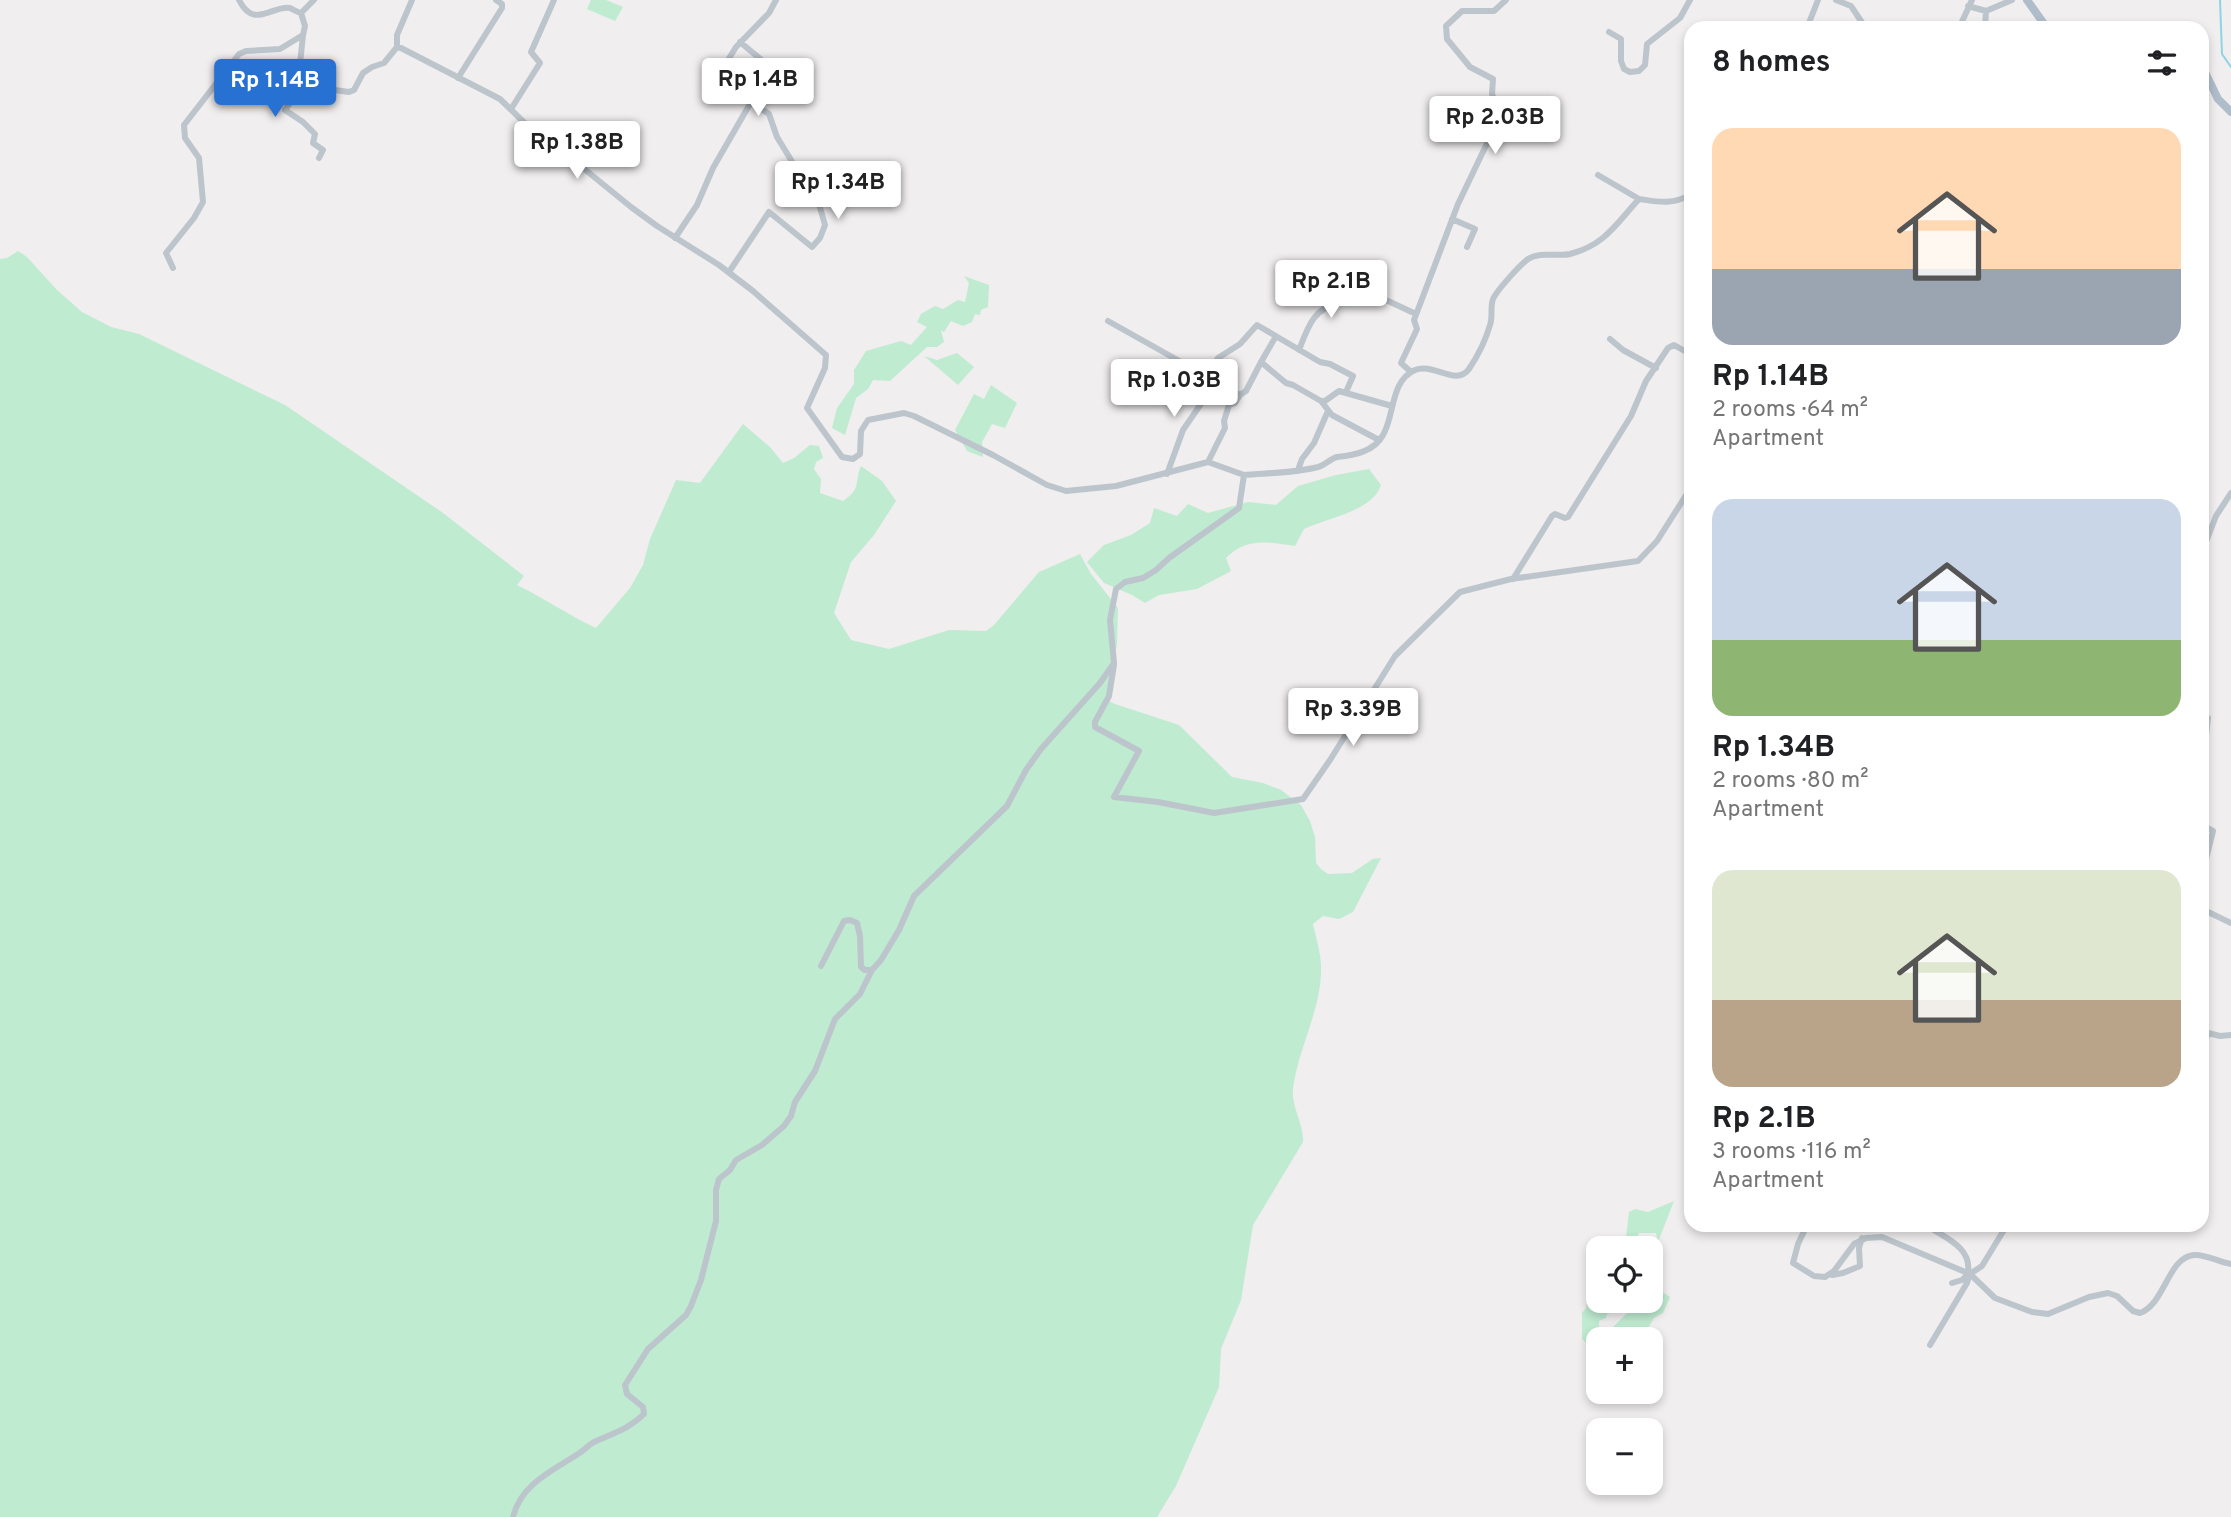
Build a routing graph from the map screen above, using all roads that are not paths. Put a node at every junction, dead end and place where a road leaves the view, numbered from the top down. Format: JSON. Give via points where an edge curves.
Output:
{"nodes":[{"id":1,"x":239,"y":0,"type":"edge"},
{"id":2,"x":314,"y":0,"type":"edge"},
{"id":3,"x":412,"y":0,"type":"edge"},
{"id":4,"x":496,"y":0,"type":"edge"},
{"id":5,"x":554,"y":0,"type":"edge"},
{"id":6,"x":1506,"y":0,"type":"edge"},
{"id":7,"x":1690,"y":0,"type":"edge"},
{"id":8,"x":1818,"y":0,"type":"edge"},
{"id":9,"x":1836,"y":0,"type":"edge"},
{"id":10,"x":2012,"y":0,"type":"edge"},
{"id":11,"x":2027,"y":0,"type":"edge"},
{"id":12,"x":773,"y":1,"type":"edge"},
{"id":13,"x":1970,"y":3,"type":"edge"},
{"id":14,"x":1986,"y":11,"type":"junction"},
{"id":15,"x":301,"y":13,"type":"junction"},
{"id":16,"x":1810,"y":21,"type":"edge"},
{"id":17,"x":1861,"y":21,"type":"edge"},
{"id":18,"x":1962,"y":21,"type":"edge"},
{"id":19,"x":1985,"y":21,"type":"edge"},
{"id":20,"x":2042,"y":21,"type":"edge"},
{"id":21,"x":1609,"y":32,"type":"dead end"},
{"id":22,"x":303,"y":36,"type":"junction"},
{"id":23,"x":740,"y":42,"type":"junction"},
{"id":24,"x":397,"y":47,"type":"junction"},
{"id":25,"x":782,"y":77,"type":"dead end"},
{"id":26,"x":458,"y":78,"type":"junction"},
{"id":27,"x":2209,"y":80,"type":"edge"},
{"id":28,"x":303,"y":85,"type":"junction"},
{"id":29,"x":751,"y":102,"type":"junction"},
{"id":30,"x":511,"y":110,"type":"junction"},
{"id":31,"x":2231,"y":112,"type":"edge"},
{"id":32,"x":320,"y":158,"type":"dead end"},
{"id":33,"x":1598,"y":176,"type":"dead end"},
{"id":34,"x":1684,"y":197,"type":"edge"},
{"id":35,"x":1639,"y":199,"type":"junction"},
{"id":36,"x":1452,"y":219,"type":"junction"},
{"id":37,"x":676,"y":238,"type":"junction"},
{"id":38,"x":1467,"y":247,"type":"dead end"},
{"id":39,"x":173,"y":268,"type":"dead end"},
{"id":40,"x":729,"y":272,"type":"junction"},
{"id":41,"x":1416,"y":314,"type":"junction"},
{"id":42,"x":1108,"y":321,"type":"dead end"},
{"id":43,"x":1276,"y":336,"type":"junction"},
{"id":44,"x":1610,"y":340,"type":"dead end"},
{"id":45,"x":1299,"y":350,"type":"junction"},
{"id":46,"x":1684,"y":351,"type":"edge"},
{"id":47,"x":1261,"y":362,"type":"junction"},
{"id":48,"x":1656,"y":368,"type":"junction"},
{"id":49,"x":1410,"y":372,"type":"junction"},
{"id":50,"x":1208,"y":377,"type":"junction"},
{"id":51,"x":1216,"y":382,"type":"junction"},
{"id":52,"x":1346,"y":392,"type":"junction"},
{"id":53,"x":1240,"y":395,"type":"junction"},
{"id":54,"x":1321,"y":401,"type":"junction"},
{"id":55,"x":1392,"y":406,"type":"junction"},
{"id":56,"x":1328,"y":411,"type":"junction"},
{"id":57,"x":1379,"y":440,"type":"junction"},
{"id":58,"x":1208,"y":462,"type":"junction"},
{"id":59,"x":1298,"y":470,"type":"junction"},
{"id":60,"x":1167,"y":474,"type":"junction"},
{"id":61,"x":1244,"y":475,"type":"junction"},
{"id":62,"x":2231,"y":493,"type":"edge"},
{"id":63,"x":1684,"y":498,"type":"edge"},
{"id":64,"x":2209,"y":534,"type":"edge"},
{"id":65,"x":1513,"y":579,"type":"junction"},
{"id":66,"x":1114,"y":663,"type":"junction"},
{"id":67,"x":2209,"y":829,"type":"edge"},
{"id":68,"x":2209,"y":847,"type":"edge"},
{"id":69,"x":2209,"y":912,"type":"edge"},
{"id":70,"x":2231,"y":923,"type":"edge"},
{"id":71,"x":821,"y":966,"type":"dead end"},
{"id":72,"x":872,"y":970,"type":"junction"},
{"id":73,"x":2209,"y":1033,"type":"edge"},
{"id":74,"x":2231,"y":1035,"type":"edge"},
{"id":75,"x":1804,"y":1232,"type":"edge"},
{"id":76,"x":1936,"y":1232,"type":"edge"},
{"id":77,"x":2003,"y":1232,"type":"edge"},
{"id":78,"x":1862,"y":1238,"type":"junction"},
{"id":79,"x":2231,"y":1264,"type":"edge"},
{"id":80,"x":1969,"y":1273,"type":"junction"},
{"id":81,"x":1830,"y":1275,"type":"junction"},
{"id":82,"x":1952,"y":1283,"type":"dead end"},
{"id":83,"x":1930,"y":1345,"type":"dead end"},
{"id":84,"x":513,"y":1517,"type":"edge"}],
"edges":[{"from":1,"to":15,"type":"street","via":[[258,15],[289,8]]},
{"from":2,"to":15,"type":"street"},
{"from":3,"to":24,"type":"street","via":[[397,35]]},
{"from":4,"to":26,"type":"street","via":[[502,8]]},
{"from":5,"to":30,"type":"street","via":[[531,52],[540,64]]},
{"from":6,"to":36,"type":"street","via":[[1494,10],[1462,11],[1446,26],[1447,39],[1470,67],[1493,79],[1497,107],[1490,122],[1491,135]]},
{"from":7,"to":21,"type":"street","via":[[1680,18],[1650,40],[1645,65],[1639,71],[1624,69],[1621,39]]},
{"from":8,"to":16,"type":"street"},
{"from":9,"to":17,"type":"street","via":[[1851,6]]},
{"from":10,"to":14,"type":"street"},
{"from":11,"to":20,"type":"main road"},
{"from":12,"to":23,"type":"street","via":[[765,18]]},
{"from":13,"to":14,"type":"street"},
{"from":13,"to":18,"type":"street"},
{"from":14,"to":19,"type":"street"},
{"from":15,"to":22,"type":"street"},
{"from":22,"to":28,"type":"street","via":[[299,74]]},
{"from":22,"to":39,"type":"street","via":[[280,49],[236,56],[184,125],[185,138],[199,158],[204,198],[166,253]]},
{"from":23,"to":25,"type":"street"},
{"from":23,"to":29,"type":"street","via":[[720,76]]},
{"from":24,"to":26,"type":"street"},
{"from":24,"to":28,"type":"street","via":[[384,62],[363,73],[354,90]]},
{"from":26,"to":30,"type":"street","via":[[500,99]]},
{"from":27,"to":31,"type":"main road"},
{"from":28,"to":32,"type":"street","via":[[285,110],[315,134],[313,143],[323,150]]},
{"from":29,"to":37,"type":"street"},
{"from":29,"to":40,"type":"street","via":[[769,114],[777,137],[814,188],[825,225],[812,247],[769,212]]},
{"from":30,"to":37,"type":"street","via":[[536,134]]},
{"from":33,"to":35,"type":"street"},
{"from":34,"to":35,"type":"street","via":[[1658,203]]},
{"from":35,"to":49,"type":"street","via":[[1606,238],[1591,247],[1568,255],[1530,258],[1492,300],[1490,325],[1463,375],[1422,368]]},
{"from":36,"to":38,"type":"street","via":[[1475,229]]},
{"from":36,"to":41,"type":"street"},
{"from":37,"to":40,"type":"street"},
{"from":40,"to":60,"type":"street","via":[[826,355],[807,408],[842,457],[860,454],[861,432],[868,420],[905,413],[1062,491],[1116,486]]},
{"from":41,"to":45,"type":"street","via":[[1354,285],[1311,320]]},
{"from":41,"to":49,"type":"street","via":[[1417,329],[1401,365]]},
{"from":42,"to":50,"type":"street"},
{"from":43,"to":45,"type":"street"},
{"from":43,"to":47,"type":"street"},
{"from":43,"to":50,"type":"street","via":[[1254,326],[1242,343],[1216,360]]},
{"from":44,"to":48,"type":"street"},
{"from":45,"to":52,"type":"street","via":[[1353,376]]},
{"from":46,"to":48,"type":"street","via":[[1672,345]]},
{"from":47,"to":53,"type":"street"},
{"from":47,"to":54,"type":"street","via":[[1286,383]]},
{"from":48,"to":65,"type":"street","via":[[1567,517],[1553,514]]},
{"from":49,"to":55,"type":"street","via":[[1398,387]]},
{"from":50,"to":51,"type":"street"},
{"from":51,"to":53,"type":"street"},
{"from":51,"to":60,"type":"street","via":[[1183,430]]},
{"from":52,"to":54,"type":"street","via":[[1338,391]]},
{"from":52,"to":55,"type":"street"},
{"from":53,"to":58,"type":"street","via":[[1228,406],[1225,427]]},
{"from":54,"to":56,"type":"street"},
{"from":55,"to":57,"type":"street"},
{"from":56,"to":57,"type":"street"},
{"from":56,"to":59,"type":"street"},
{"from":57,"to":59,"type":"street","via":[[1357,455]]},
{"from":58,"to":60,"type":"street"},
{"from":58,"to":61,"type":"street"},
{"from":59,"to":61,"type":"street"},
{"from":61,"to":66,"type":"street","via":[[1239,508],[1156,570],[1116,589],[1110,620]]},
{"from":62,"to":64,"type":"street"},
{"from":63,"to":65,"type":"street","via":[[1638,561]]},
{"from":65,"to":66,"type":"street","via":[[1460,592],[1395,656],[1300,800],[1214,813],[1115,797],[1139,750],[1095,727],[1109,696]]},
{"from":66,"to":72,"type":"street","via":[[1041,748],[1007,806],[914,896],[899,930]]},
{"from":67,"to":68,"type":"street","via":[[2213,831]]},
{"from":69,"to":70,"type":"street"},
{"from":71,"to":72,"type":"street","via":[[844,921],[850,920],[857,923],[861,967]]},
{"from":72,"to":84,"type":"street","via":[[860,994],[835,1019],[816,1070],[789,1119],[719,1179],[715,1229],[691,1306],[648,1349],[625,1385],[644,1414],[551,1469],[519,1500]]},
{"from":73,"to":74,"type":"street"},
{"from":75,"to":81,"type":"street","via":[[1793,1264],[1814,1276]]},
{"from":76,"to":80,"type":"street","via":[[1966,1254]]},
{"from":77,"to":80,"type":"street","via":[[1984,1263]]},
{"from":78,"to":80,"type":"street","via":[[1894,1241]]},
{"from":78,"to":81,"type":"street"},
{"from":78,"to":81,"type":"street","via":[[1860,1266]]},
{"from":79,"to":80,"type":"street","via":[[2188,1256],[2156,1301],[2140,1313],[2108,1293],[2048,1314],[2032,1312],[1995,1298]]},
{"from":80,"to":82,"type":"street"},
{"from":80,"to":83,"type":"street"}]}
